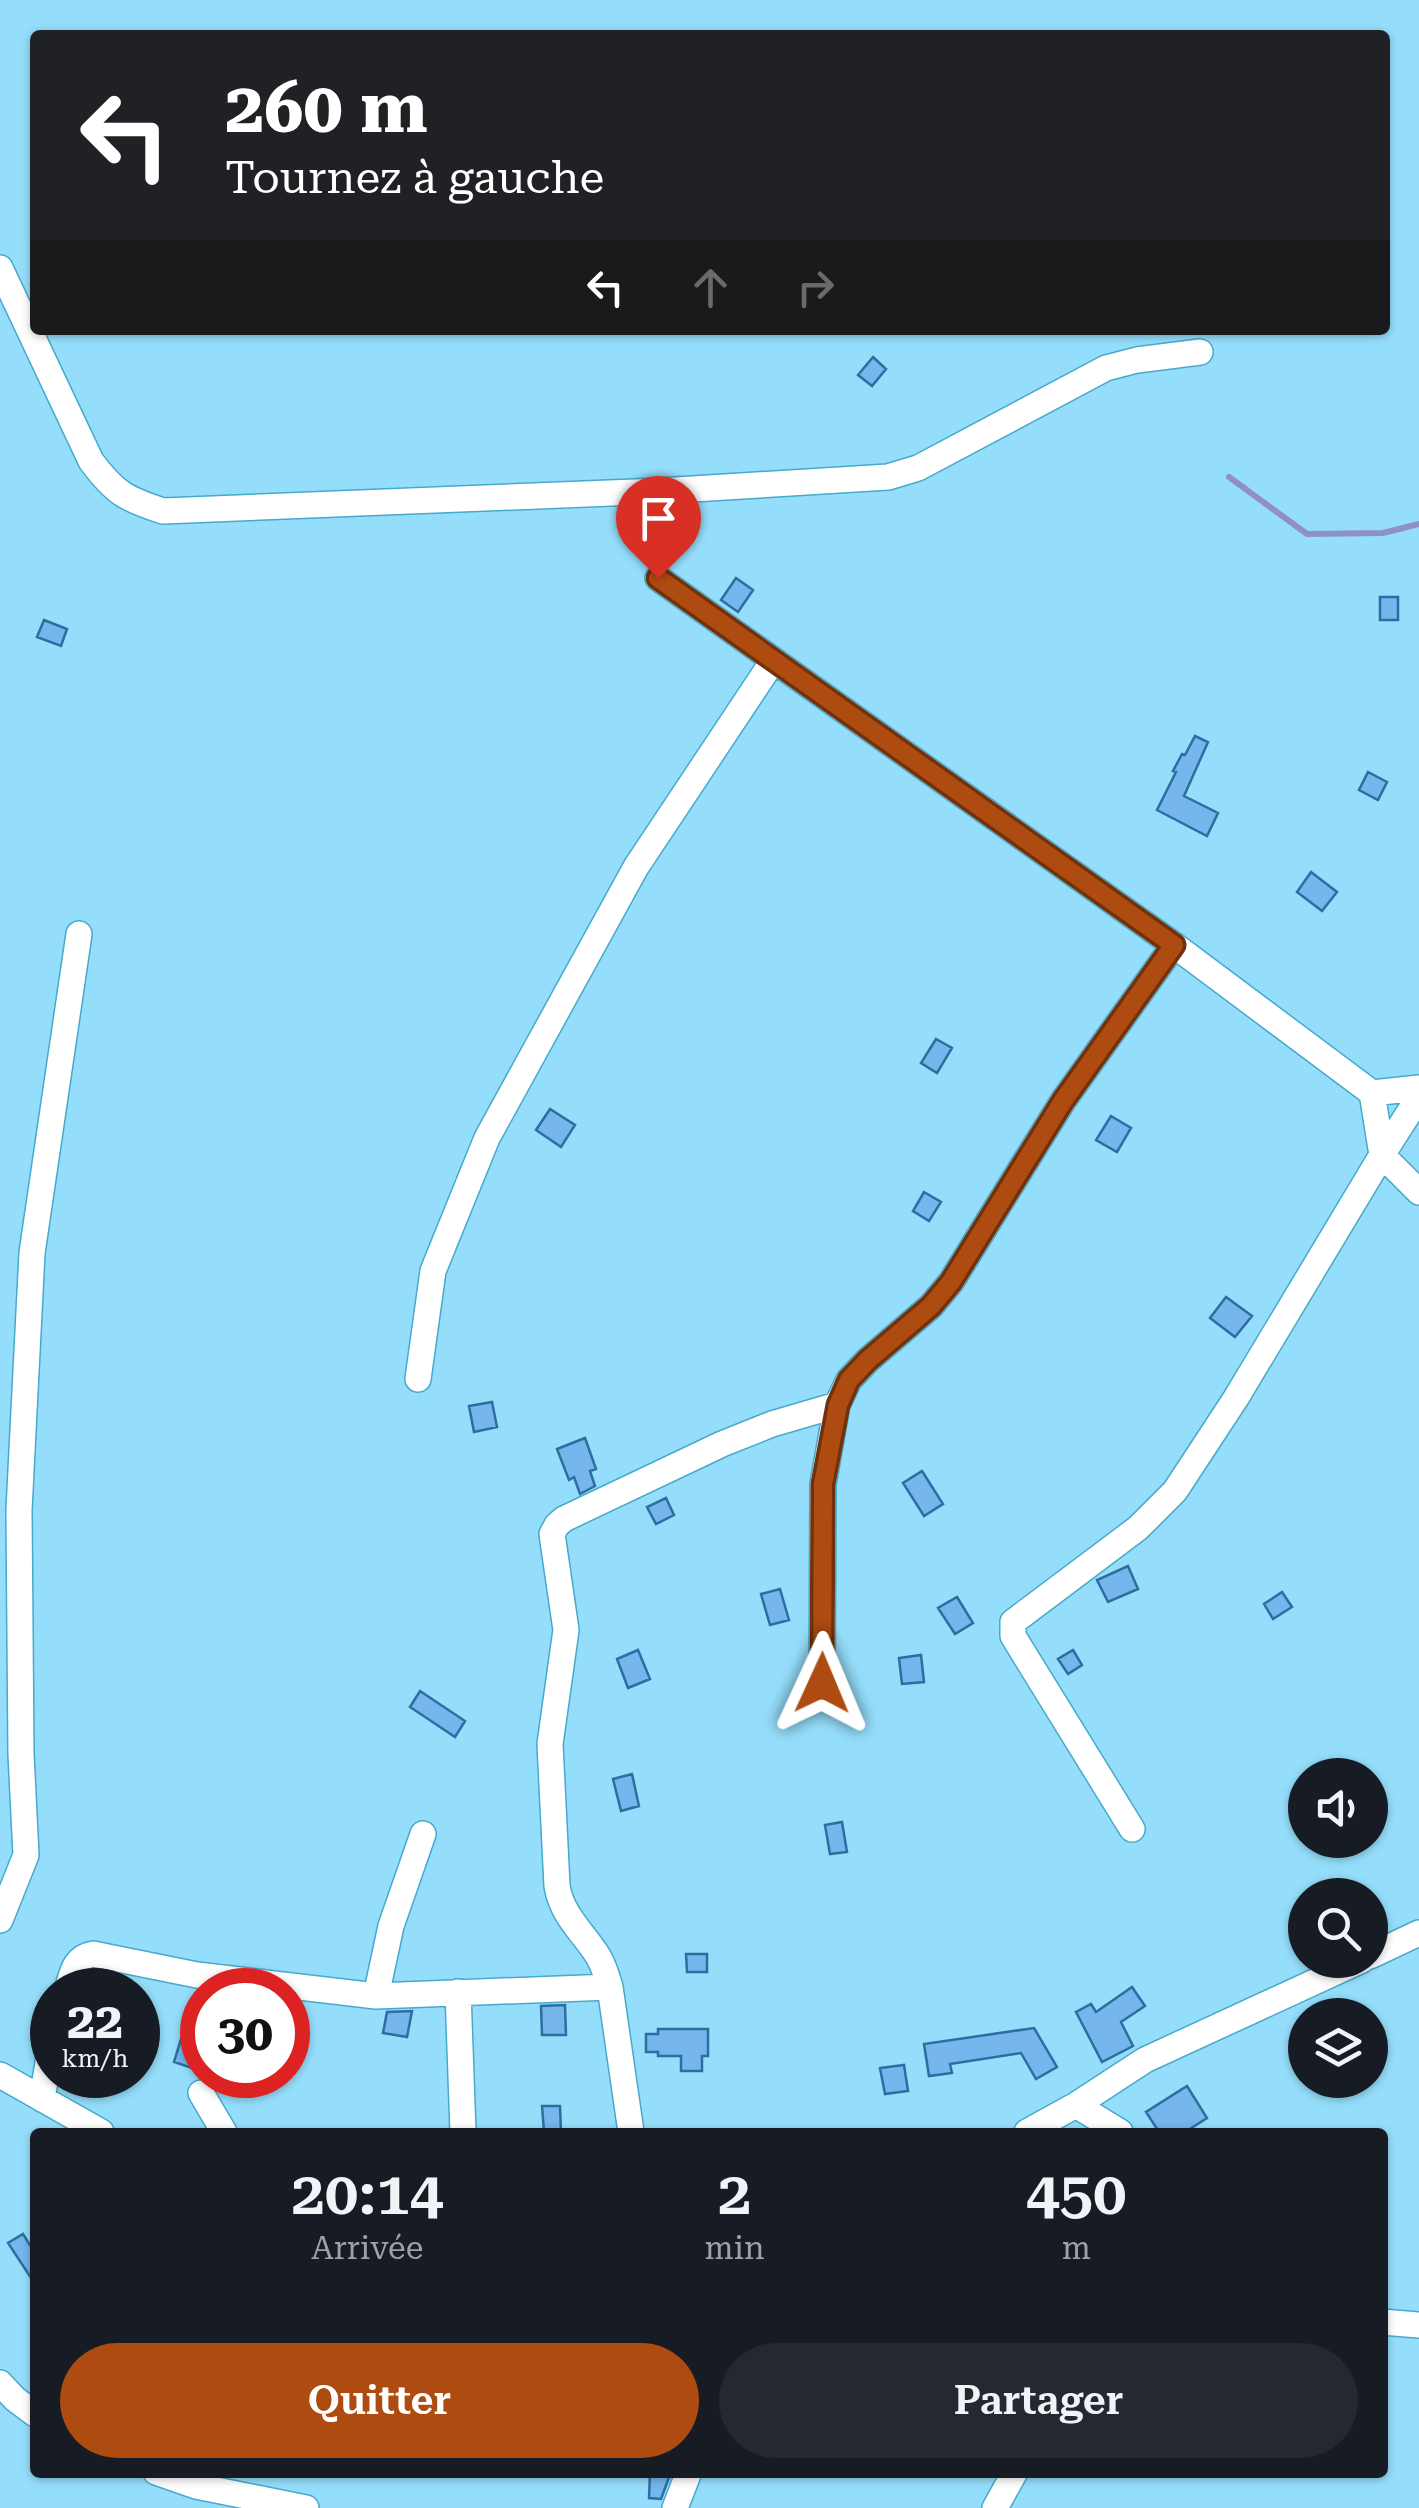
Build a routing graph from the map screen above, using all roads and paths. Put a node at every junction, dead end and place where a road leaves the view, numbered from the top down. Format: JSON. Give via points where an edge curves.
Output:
{"nodes":[{"id":1,"x":0,"y":268,"type":"edge"},
{"id":2,"x":30,"y":332,"type":"edge"},
{"id":3,"x":32,"y":335,"type":"edge"},
{"id":4,"x":1200,"y":352,"type":"dead end"},
{"id":5,"x":658,"y":578,"type":"dead end"},
{"id":6,"x":773,"y":661,"type":"junction"},
{"id":7,"x":78,"y":934,"type":"dead end"},
{"id":8,"x":1174,"y":945,"type":"junction"},
{"id":9,"x":1419,"y":1088,"type":"edge"},
{"id":10,"x":1372,"y":1092,"type":"junction"},
{"id":11,"x":1419,"y":1098,"type":"edge"},
{"id":12,"x":1382,"y":1155,"type":"junction"},
{"id":13,"x":1419,"y":1192,"type":"edge"},
{"id":14,"x":418,"y":1379,"type":"dead end"},
{"id":15,"x":838,"y":1405,"type":"junction"},
{"id":16,"x":822,"y":1683,"type":"dead end"},
{"id":17,"x":1132,"y":1830,"type":"dead end"},
{"id":18,"x":423,"y":1834,"type":"dead end"},
{"id":19,"x":0,"y":1920,"type":"edge"},
{"id":20,"x":1419,"y":1934,"type":"edge"},
{"id":21,"x":1388,"y":1948,"type":"edge"},
{"id":22,"x":74,"y":1968,"type":"edge"},
{"id":23,"x":1323,"y":1978,"type":"edge"},
{"id":24,"x":610,"y":1987,"type":"junction"},
{"id":25,"x":458,"y":1992,"type":"junction"},
{"id":26,"x":376,"y":1996,"type":"junction"},
{"id":27,"x":0,"y":2075,"type":"edge"},
{"id":28,"x":204,"y":2098,"type":"edge"},
{"id":29,"x":42,"y":2099,"type":"joint"},
{"id":30,"x":1076,"y":2105,"type":"junction"},
{"id":31,"x":94,"y":2128,"type":"edge"},
{"id":32,"x":222,"y":2128,"type":"edge"},
{"id":33,"x":464,"y":2128,"type":"edge"},
{"id":34,"x":630,"y":2128,"type":"edge"},
{"id":35,"x":1034,"y":2128,"type":"edge"},
{"id":36,"x":1113,"y":2128,"type":"edge"},
{"id":37,"x":1388,"y":2322,"type":"edge"},
{"id":38,"x":1419,"y":2325,"type":"edge"},
{"id":39,"x":0,"y":2383,"type":"edge"},
{"id":40,"x":30,"y":2410,"type":"edge"},
{"id":41,"x":173,"y":2478,"type":"edge"},
{"id":42,"x":687,"y":2478,"type":"edge"},
{"id":43,"x":1012,"y":2478,"type":"edge"},
{"id":44,"x":306,"y":2508,"type":"edge"},
{"id":45,"x":675,"y":2508,"type":"edge"},
{"id":46,"x":995,"y":2508,"type":"edge"}],
"edges":[{"from":1,"to":2,"type":"street"},
{"from":3,"to":4,"type":"street","via":[[91,461],[110,486],[162,511],[888,477],[918,468],[1106,368]]},
{"from":5,"to":6,"type":"street"},
{"from":6,"to":8,"type":"street"},
{"from":6,"to":14,"type":"street","via":[[636,867],[487,1138],[433,1271]]},
{"from":7,"to":19,"type":"street","via":[[32,1253],[19,1510],[26,1856]]},
{"from":8,"to":10,"type":"street"},
{"from":8,"to":15,"type":"street","via":[[1063,1101],[951,1282],[849,1380]]},
{"from":9,"to":10,"type":"street"},
{"from":10,"to":12,"type":"street"},
{"from":11,"to":12,"type":"street"},
{"from":12,"to":13,"type":"street"},
{"from":12,"to":17,"type":"street","via":[[1174,1491],[1138,1528],[1013,1622],[1012,1636]]},
{"from":15,"to":16,"type":"street","via":[[823,1484]]},
{"from":15,"to":24,"type":"street","via":[[722,1444],[564,1519],[552,1534],[566,1630],[550,1744],[557,1886],[559,1901],[598,1956]]},
{"from":18,"to":26,"type":"street"},
{"from":20,"to":21,"type":"street"},
{"from":22,"to":26,"type":"street","via":[[93,1954],[197,1975]]},
{"from":23,"to":30,"type":"street","via":[[1145,2060]]},
{"from":24,"to":25,"type":"street"},
{"from":24,"to":34,"type":"street"},
{"from":25,"to":26,"type":"street"},
{"from":25,"to":33,"type":"street"},
{"from":27,"to":29,"type":"street"},
{"from":28,"to":32,"type":"street"},
{"from":29,"to":31,"type":"street"},
{"from":30,"to":35,"type":"street"},
{"from":30,"to":36,"type":"street"},
{"from":37,"to":38,"type":"street"},
{"from":39,"to":40,"type":"street"},
{"from":41,"to":44,"type":"street"},
{"from":42,"to":45,"type":"street"},
{"from":43,"to":46,"type":"street"}]}
